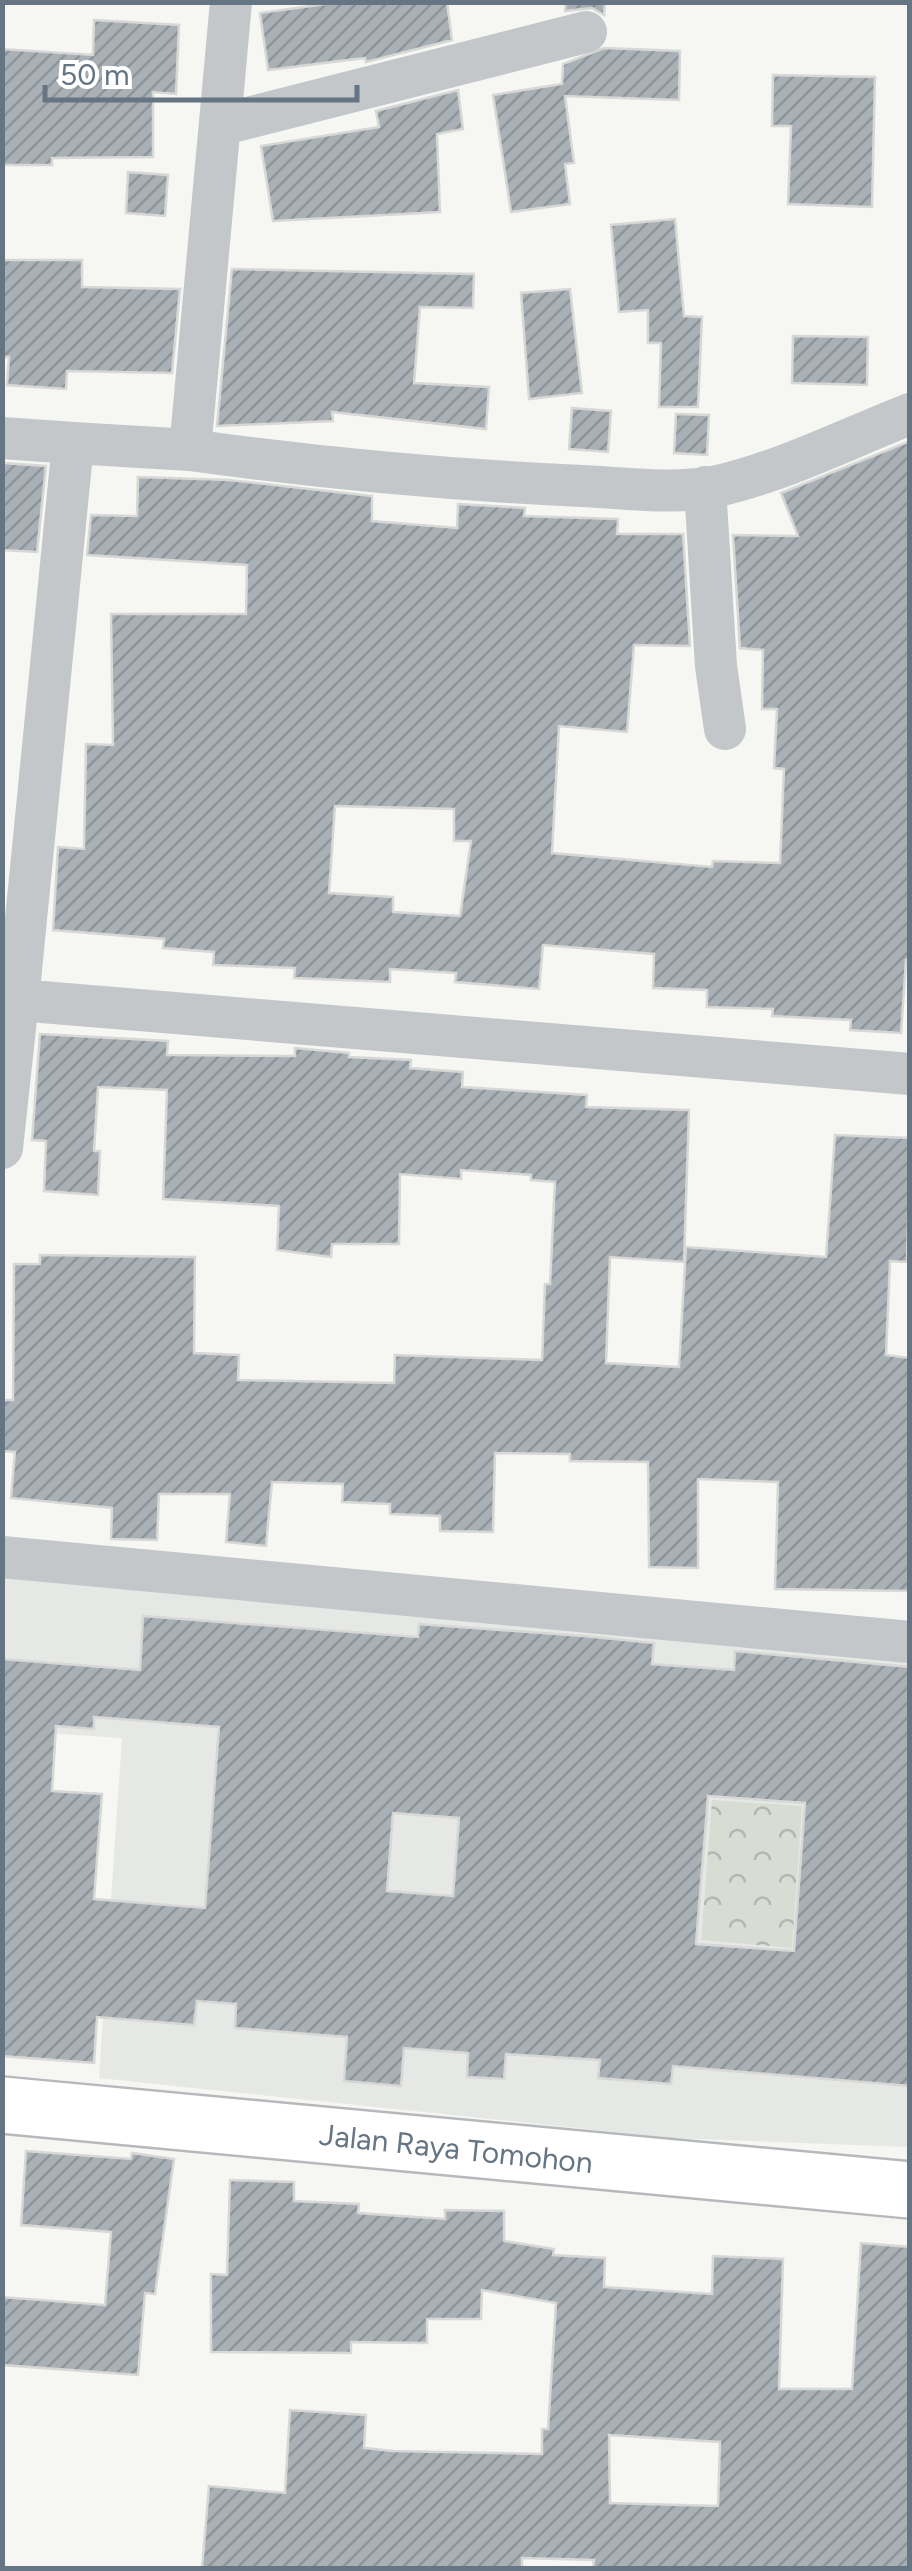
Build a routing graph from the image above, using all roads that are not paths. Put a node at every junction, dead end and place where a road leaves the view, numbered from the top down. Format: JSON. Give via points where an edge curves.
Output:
{"nodes":[{"id":1,"x":231,"y":2,"type":"edge"},
{"id":2,"x":586,"y":32,"type":"dead end"},
{"id":3,"x":220,"y":125,"type":"junction"},
{"id":4,"x":910,"y":414,"type":"edge"},
{"id":5,"x":2,"y":438,"type":"edge"},
{"id":6,"x":72,"y":443,"type":"junction"},
{"id":7,"x":190,"y":450,"type":"junction"},
{"id":8,"x":706,"y":487,"type":"junction"},
{"id":9,"x":725,"y":729,"type":"dead end"},
{"id":10,"x":10,"y":1000,"type":"edge"},
{"id":11,"x":910,"y":1074,"type":"edge"},
{"id":12,"x":2,"y":1148,"type":"edge"},
{"id":13,"x":2,"y":1556,"type":"edge"},
{"id":14,"x":910,"y":1642,"type":"edge"},
{"id":15,"x":2,"y":2105,"type":"edge"},
{"id":16,"x":910,"y":2190,"type":"edge"}],
"edges":[{"from":1,"to":3,"type":"street"},
{"from":2,"to":3,"type":"street"},
{"from":3,"to":7,"type":"street"},
{"from":4,"to":8,"type":"street","via":[[778,467]]},
{"from":5,"to":6,"type":"street"},
{"from":6,"to":7,"type":"street"},
{"from":6,"to":10,"type":"street"},
{"from":7,"to":8,"type":"street","via":[[451,478]]},
{"from":8,"to":9,"type":"street"},
{"from":10,"to":11,"type":"street"},
{"from":10,"to":12,"type":"street"},
{"from":13,"to":14,"type":"street"},
{"from":15,"to":16,"type":"highway","name":"Jalan Raya Tomohon"}]}
